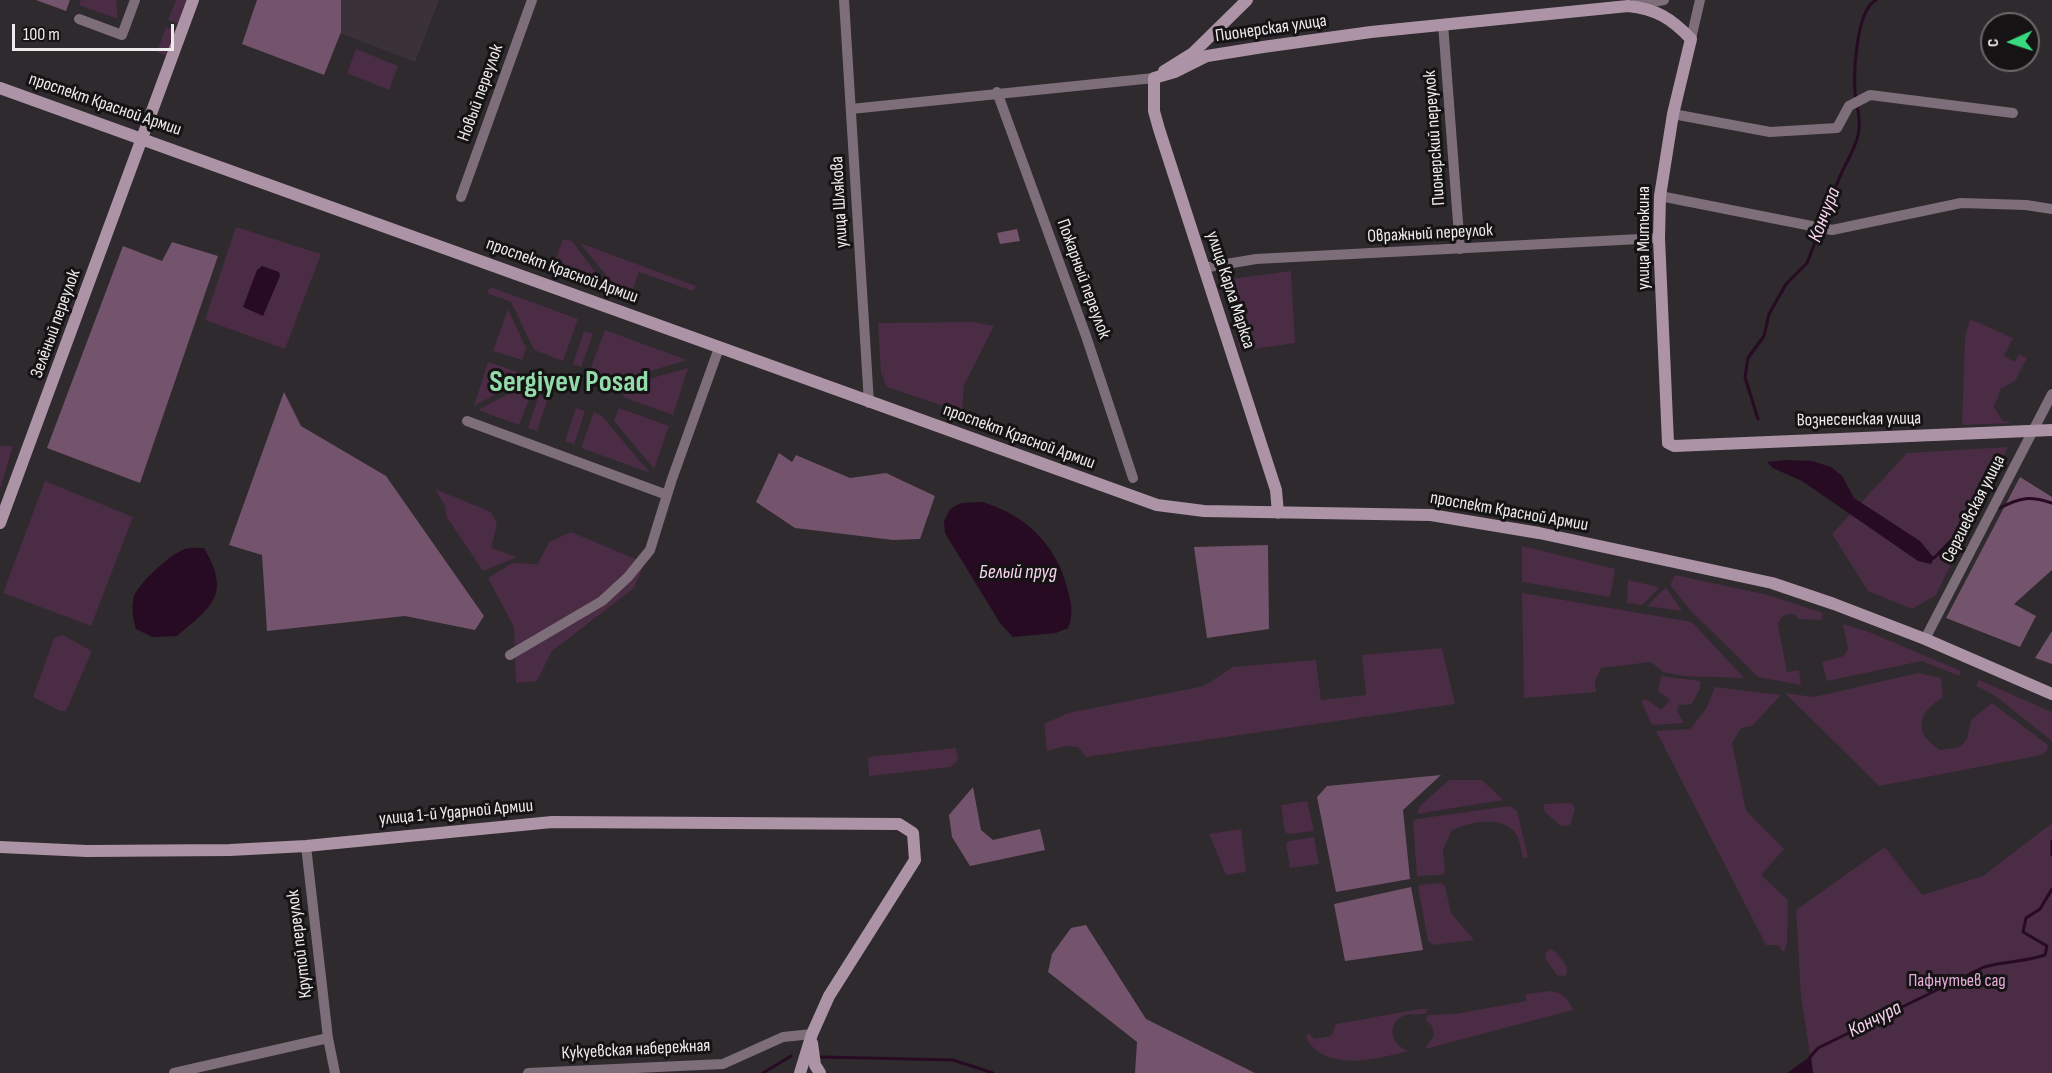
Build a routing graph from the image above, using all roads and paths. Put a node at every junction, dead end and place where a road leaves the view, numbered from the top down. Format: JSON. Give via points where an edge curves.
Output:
{"nodes":[{"id":1,"x":135,"y":0,"type":"edge"},
{"id":2,"x":193,"y":0,"type":"edge"},
{"id":3,"x":532,"y":0,"type":"edge"},
{"id":4,"x":844,"y":0,"type":"edge"},
{"id":5,"x":1247,"y":0,"type":"edge"},
{"id":6,"x":1664,"y":0,"type":"edge"},
{"id":7,"x":1700,"y":0,"type":"edge"},
{"id":8,"x":1628,"y":6,"type":"junction"},
{"id":9,"x":79,"y":19,"type":"dead end"},
{"id":10,"x":1443,"y":24,"type":"junction"},
{"id":11,"x":1691,"y":39,"type":"junction"},
{"id":12,"x":1154,"y":78,"type":"junction"},
{"id":13,"x":0,"y":88,"type":"edge"},
{"id":14,"x":997,"y":92,"type":"junction"},
{"id":15,"x":851,"y":109,"type":"junction"},
{"id":16,"x":2013,"y":113,"type":"dead end"},
{"id":17,"x":1673,"y":114,"type":"junction"},
{"id":18,"x":143,"y":137,"type":"junction"},
{"id":19,"x":1660,"y":196,"type":"junction"},
{"id":20,"x":461,"y":197,"type":"dead end"},
{"id":21,"x":2052,"y":209,"type":"edge"},
{"id":22,"x":1659,"y":238,"type":"junction"},
{"id":23,"x":1460,"y":249,"type":"junction"},
{"id":24,"x":1203,"y":268,"type":"junction"},
{"id":25,"x":719,"y":348,"type":"junction"},
{"id":26,"x":2052,"y":394,"type":"edge"},
{"id":27,"x":868,"y":403,"type":"junction"},
{"id":28,"x":467,"y":421,"type":"dead end"},
{"id":29,"x":2034,"y":430,"type":"junction"},
{"id":30,"x":2052,"y":430,"type":"edge"},
{"id":31,"x":1668,"y":443,"type":"joint"},
{"id":32,"x":1132,"y":478,"type":"dead end"},
{"id":33,"x":667,"y":495,"type":"junction"},
{"id":34,"x":1278,"y":513,"type":"junction"},
{"id":35,"x":0,"y":524,"type":"edge"},
{"id":36,"x":1925,"y":639,"type":"junction"},
{"id":37,"x":510,"y":655,"type":"dead end"},
{"id":38,"x":2052,"y":694,"type":"edge"},
{"id":39,"x":306,"y":846,"type":"junction"},
{"id":40,"x":0,"y":847,"type":"edge"},
{"id":41,"x":812,"y":1034,"type":"junction"},
{"id":42,"x":328,"y":1038,"type":"junction"},
{"id":43,"x":174,"y":1073,"type":"edge"},
{"id":44,"x":335,"y":1073,"type":"edge"},
{"id":45,"x":528,"y":1073,"type":"edge"},
{"id":46,"x":800,"y":1073,"type":"edge"},
{"id":47,"x":820,"y":1073,"type":"edge"}],
"edges":[{"from":1,"to":9,"type":"street","via":[[122,36]]},
{"from":2,"to":18,"type":"main road","name":"Зелёный переулок"},
{"from":3,"to":20,"type":"street","name":"Новый переулок"},
{"from":4,"to":15,"type":"street","name":"улица Шлякова"},
{"from":5,"to":12,"type":"main road","via":[[1193,52]]},
{"from":6,"to":8,"type":"street"},
{"from":7,"to":11,"type":"street","name":"улица Митькина"},
{"from":8,"to":10,"type":"main road","name":"Пионерская улица"},
{"from":8,"to":11,"type":"main road","name":"Пионерская улица","via":[[1664,15]]},
{"from":10,"to":12,"type":"main road","name":"Пионерская улица","via":[[1207,56]]},
{"from":10,"to":23,"type":"street","name":"Пионерский переулок"},
{"from":11,"to":17,"type":"main road","name":"улица Митькина"},
{"from":12,"to":14,"type":"street","name":"Пионерская улица"},
{"from":12,"to":24,"type":"main road","name":"улица Карла Маркса","via":[[1158,129]]},
{"from":13,"to":18,"type":"main road","name":"проспект Красной Армии"},
{"from":14,"to":15,"type":"street","name":"Пионерская улица"},
{"from":14,"to":32,"type":"street","name":"Пожарный переулок","via":[[1086,336]]},
{"from":15,"to":27,"type":"street","name":"улица Шлякова"},
{"from":16,"to":17,"type":"street","via":[[1881,95],[1862,98],[1849,106],[1837,128],[1818,130],[1770,132]]},
{"from":17,"to":19,"type":"main road","name":"улица Митькина"},
{"from":18,"to":25,"type":"main road","name":"проспект Красной Армии"},
{"from":18,"to":35,"type":"main road","name":"Зелёный переулок"},
{"from":19,"to":21,"type":"street","via":[[1832,230],[1961,203]]},
{"from":19,"to":22,"type":"main road","name":"улица Митькина"},
{"from":22,"to":23,"type":"street","name":"Овражный переулок"},
{"from":22,"to":31,"type":"main road","name":"улица Митькина"},
{"from":23,"to":24,"type":"street","name":"Овражный переулок","via":[[1256,260]]},
{"from":24,"to":34,"type":"main road","name":"улица Карла Маркса","via":[[1276,490]]},
{"from":25,"to":27,"type":"main road","name":"проспект Красной Армии"},
{"from":25,"to":33,"type":"street"},
{"from":26,"to":29,"type":"street","name":"Сергиевская улица"},
{"from":27,"to":34,"type":"main road","name":"проспект Красной Армии","via":[[1158,506]]},
{"from":28,"to":33,"type":"street"},
{"from":29,"to":30,"type":"main road","name":"Вознесенская улица"},
{"from":29,"to":31,"type":"main road","name":"Вознесенская улица","via":[[1674,446]]},
{"from":29,"to":36,"type":"street","name":"Сергиевская улица"},
{"from":33,"to":37,"type":"street","via":[[650,550],[628,578],[602,601]]},
{"from":34,"to":36,"type":"main road","name":"проспект Красной Армии","via":[[1431,515],[1528,531],[1772,583]]},
{"from":36,"to":38,"type":"main road","name":"проспект Красной Армии"},
{"from":39,"to":40,"type":"main road","name":"улица 1-й Ударной Армии","via":[[169,852]]},
{"from":39,"to":41,"type":"main road","name":"улица 1-й Ударной Армии","via":[[552,822],[899,824],[913,833],[915,860],[829,996]]},
{"from":39,"to":42,"type":"street","name":"Крутой переулок"},
{"from":41,"to":45,"type":"street","name":"Кукуевская набережная","via":[[783,1037],[723,1064]]},
{"from":41,"to":46,"type":"main road"},
{"from":41,"to":47,"type":"main road","via":[[812,1054]]},
{"from":42,"to":43,"type":"street"},
{"from":42,"to":44,"type":"street","name":"Крутой переулок"}]}
